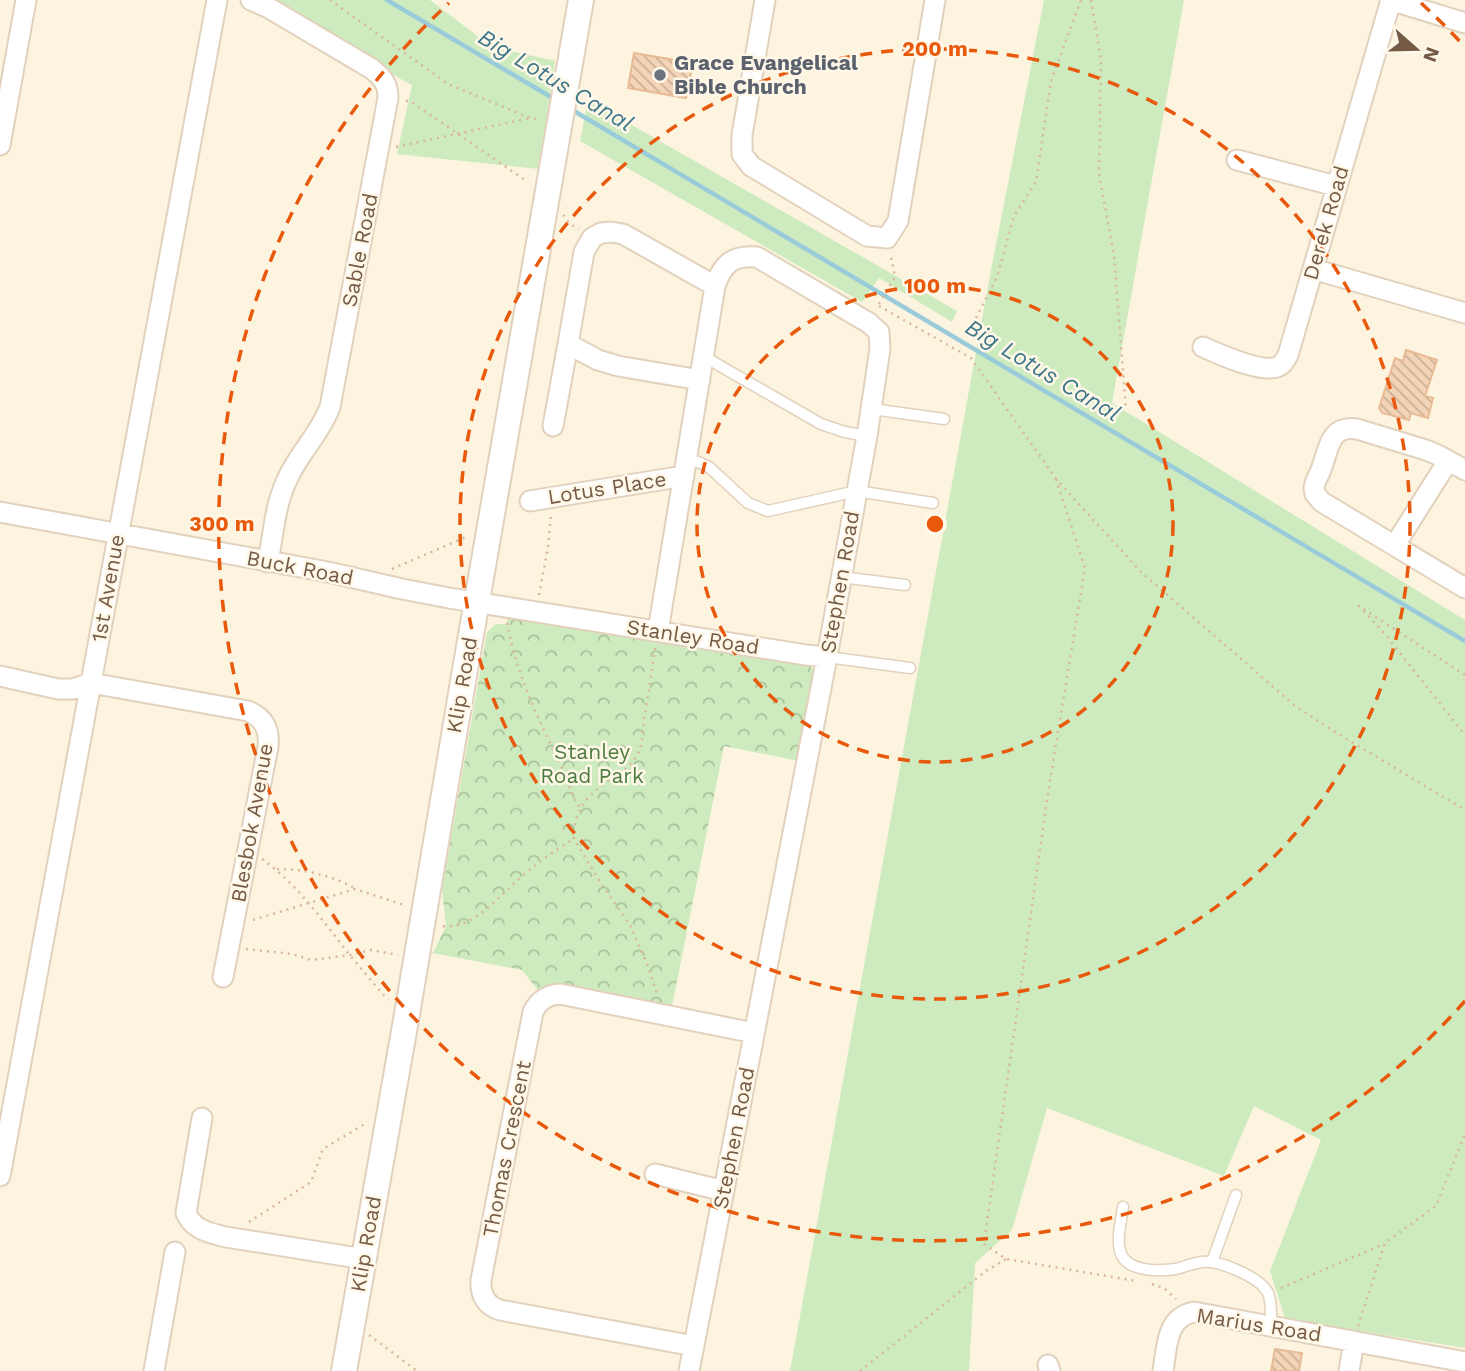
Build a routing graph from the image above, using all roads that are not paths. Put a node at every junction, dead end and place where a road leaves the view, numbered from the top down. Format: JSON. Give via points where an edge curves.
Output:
{"nodes":[{"id":1,"x":26,"y":0,"type":"edge"},
{"id":2,"x":217,"y":0,"type":"edge"},
{"id":3,"x":251,"y":0,"type":"edge"},
{"id":4,"x":581,"y":0,"type":"edge"},
{"id":5,"x":765,"y":0,"type":"edge"},
{"id":6,"x":935,"y":0,"type":"edge"},
{"id":7,"x":1391,"y":0,"type":"edge"},
{"id":8,"x":1465,"y":23,"type":"edge"},
{"id":9,"x":0,"y":145,"type":"edge"},
{"id":10,"x":1237,"y":160,"type":"dead end"},
{"id":11,"x":1336,"y":186,"type":"junction"},
{"id":12,"x":1313,"y":268,"type":"junction"},
{"id":13,"x":715,"y":286,"type":"junction"},
{"id":14,"x":1465,"y":313,"type":"edge"},
{"id":15,"x":568,"y":344,"type":"junction"},
{"id":16,"x":1203,"y":347,"type":"dead end"},
{"id":17,"x":703,"y":356,"type":"junction"},
{"id":18,"x":700,"y":380,"type":"junction"},
{"id":19,"x":872,"y":409,"type":"junction"},
{"id":20,"x":944,"y":419,"type":"dead end"},
{"id":21,"x":553,"y":426,"type":"dead end"},
{"id":22,"x":867,"y":436,"type":"junction"},
{"id":23,"x":1457,"y":466,"type":"edge"},
{"id":24,"x":685,"y":468,"type":"junction"},
{"id":25,"x":857,"y":491,"type":"junction"},
{"id":26,"x":530,"y":501,"type":"dead end"},
{"id":27,"x":933,"y":503,"type":"dead end"},
{"id":28,"x":0,"y":512,"type":"edge"},
{"id":29,"x":118,"y":533,"type":"junction"},
{"id":30,"x":1395,"y":545,"type":"junction"},
{"id":31,"x":268,"y":562,"type":"junction"},
{"id":32,"x":841,"y":577,"type":"junction"},
{"id":33,"x":905,"y":585,"type":"dead end"},
{"id":34,"x":1465,"y":588,"type":"edge"},
{"id":35,"x":476,"y":603,"type":"junction"},
{"id":36,"x":657,"y":637,"type":"junction"},
{"id":37,"x":827,"y":657,"type":"junction"},
{"id":38,"x":910,"y":668,"type":"dead end"},
{"id":39,"x":0,"y":676,"type":"edge"},
{"id":40,"x":90,"y":682,"type":"junction"},
{"id":41,"x":223,"y":977,"type":"dead end"},
{"id":42,"x":754,"y":1033,"type":"junction"},
{"id":43,"x":202,"y":1118,"type":"dead end"},
{"id":44,"x":654,"y":1174,"type":"dead end"},
{"id":45,"x":0,"y":1176,"type":"edge"},
{"id":46,"x":724,"y":1191,"type":"junction"},
{"id":47,"x":1236,"y":1195,"type":"dead end"},
{"id":48,"x":1123,"y":1207,"type":"dead end"},
{"id":49,"x":175,"y":1252,"type":"dead end"},
{"id":50,"x":364,"y":1259,"type":"junction"},
{"id":51,"x":1212,"y":1262,"type":"junction"},
{"id":52,"x":1271,"y":1325,"type":"junction"},
{"id":53,"x":1354,"y":1341,"type":"junction"},
{"id":54,"x":694,"y":1346,"type":"junction"},
{"id":55,"x":1465,"y":1362,"type":"edge"},
{"id":56,"x":154,"y":1371,"type":"edge"},
{"id":57,"x":344,"y":1371,"type":"edge"},
{"id":58,"x":689,"y":1371,"type":"edge"},
{"id":59,"x":1163,"y":1371,"type":"edge"},
{"id":60,"x":1349,"y":1371,"type":"edge"}],
"edges":[{"from":1,"to":9,"type":"street"},
{"from":2,"to":29,"type":"street","name":"1st Avenue"},
{"from":3,"to":31,"type":"street","name":"Sable Road","via":[[372,69],[388,86],[330,407],[286,482]]},
{"from":4,"to":35,"type":"street","name":"Klip Road"},
{"from":5,"to":6,"type":"street","via":[[742,154],[751,166],[867,236],[887,238],[898,221]]},
{"from":7,"to":8,"type":"street"},
{"from":7,"to":11,"type":"street","name":"Derek Road"},
{"from":10,"to":11,"type":"street"},
{"from":11,"to":12,"type":"street","name":"Derek Road"},
{"from":12,"to":14,"type":"street"},
{"from":12,"to":16,"type":"street","name":"Derek Road","via":[[1283,363],[1263,367]]},
{"from":13,"to":15,"type":"street","via":[[623,234],[601,233],[584,252]]},
{"from":13,"to":17,"type":"street","name":"Stephen Road"},
{"from":13,"to":19,"type":"street","name":"Stephen Road","via":[[727,263],[743,256],[757,257],[869,323],[879,332],[880,349]]},
{"from":15,"to":18,"type":"street","via":[[618,366]]},
{"from":15,"to":21,"type":"street"},
{"from":17,"to":18,"type":"street","name":"Stephen Road"},
{"from":17,"to":22,"type":"lane","via":[[821,424]]},
{"from":18,"to":24,"type":"street","name":"Stephen Road"},
{"from":19,"to":20,"type":"lane"},
{"from":19,"to":22,"type":"street","name":"Stephen Road"},
{"from":22,"to":25,"type":"street","name":"Stephen Road"},
{"from":23,"to":30,"type":"street"},
{"from":23,"to":30,"type":"street","via":[[1426,450],[1352,428],[1338,432],[1330,441],[1315,494]]},
{"from":24,"to":25,"type":"lane","via":[[698,463],[709,467],[748,503],[768,511]]},
{"from":24,"to":26,"type":"street","name":"Lotus Place"},
{"from":24,"to":36,"type":"street","name":"Stephen Road"},
{"from":25,"to":27,"type":"lane"},
{"from":25,"to":32,"type":"street","name":"Stephen Road"},
{"from":28,"to":29,"type":"street","name":"Buck Road"},
{"from":29,"to":31,"type":"street","name":"Buck Road"},
{"from":29,"to":40,"type":"street","name":"1st Avenue"},
{"from":30,"to":34,"type":"street"},
{"from":31,"to":35,"type":"street","name":"Buck Road"},
{"from":32,"to":33,"type":"lane"},
{"from":32,"to":37,"type":"street","name":"Stephen Road"},
{"from":35,"to":36,"type":"street","name":"Stanley Road"},
{"from":35,"to":50,"type":"street","name":"Klip Road","via":[[434,919],[416,959]]},
{"from":36,"to":37,"type":"street","name":"Stanley Road"},
{"from":37,"to":38,"type":"lane","name":"Stanley Road"},
{"from":37,"to":42,"type":"street","name":"Stephen Road"},
{"from":39,"to":40,"type":"street","via":[[58,689]]},
{"from":40,"to":41,"type":"street","name":"Blesbok Avenue","via":[[247,710],[260,718],[268,731]]},
{"from":40,"to":45,"type":"street","name":"1st Avenue"},
{"from":42,"to":46,"type":"street","name":"Stephen Road"},
{"from":42,"to":54,"type":"street","name":"Thomas Crescent","via":[[560,994],[541,1001],[533,1012],[481,1280],[482,1296],[495,1309]]},
{"from":43,"to":50,"type":"street","via":[[186,1213],[190,1222],[226,1237]]},
{"from":44,"to":46,"type":"street"},
{"from":46,"to":54,"type":"street","name":"Stephen Road"},
{"from":47,"to":51,"type":"lane"},
{"from":48,"to":51,"type":"lane","via":[[1120,1248],[1130,1264],[1157,1270]]},
{"from":49,"to":56,"type":"street"},
{"from":50,"to":57,"type":"street","name":"Klip Road"},
{"from":51,"to":52,"type":"lane","via":[[1261,1283],[1271,1304]]},
{"from":52,"to":53,"type":"street","name":"Marius Road"},
{"from":52,"to":59,"type":"street","name":"Marius Road","via":[[1206,1312],[1185,1313],[1172,1327]]},
{"from":53,"to":55,"type":"street","name":"Marius Road"},
{"from":53,"to":60,"type":"street"},
{"from":54,"to":58,"type":"street","name":"Stephen Road"}]}
